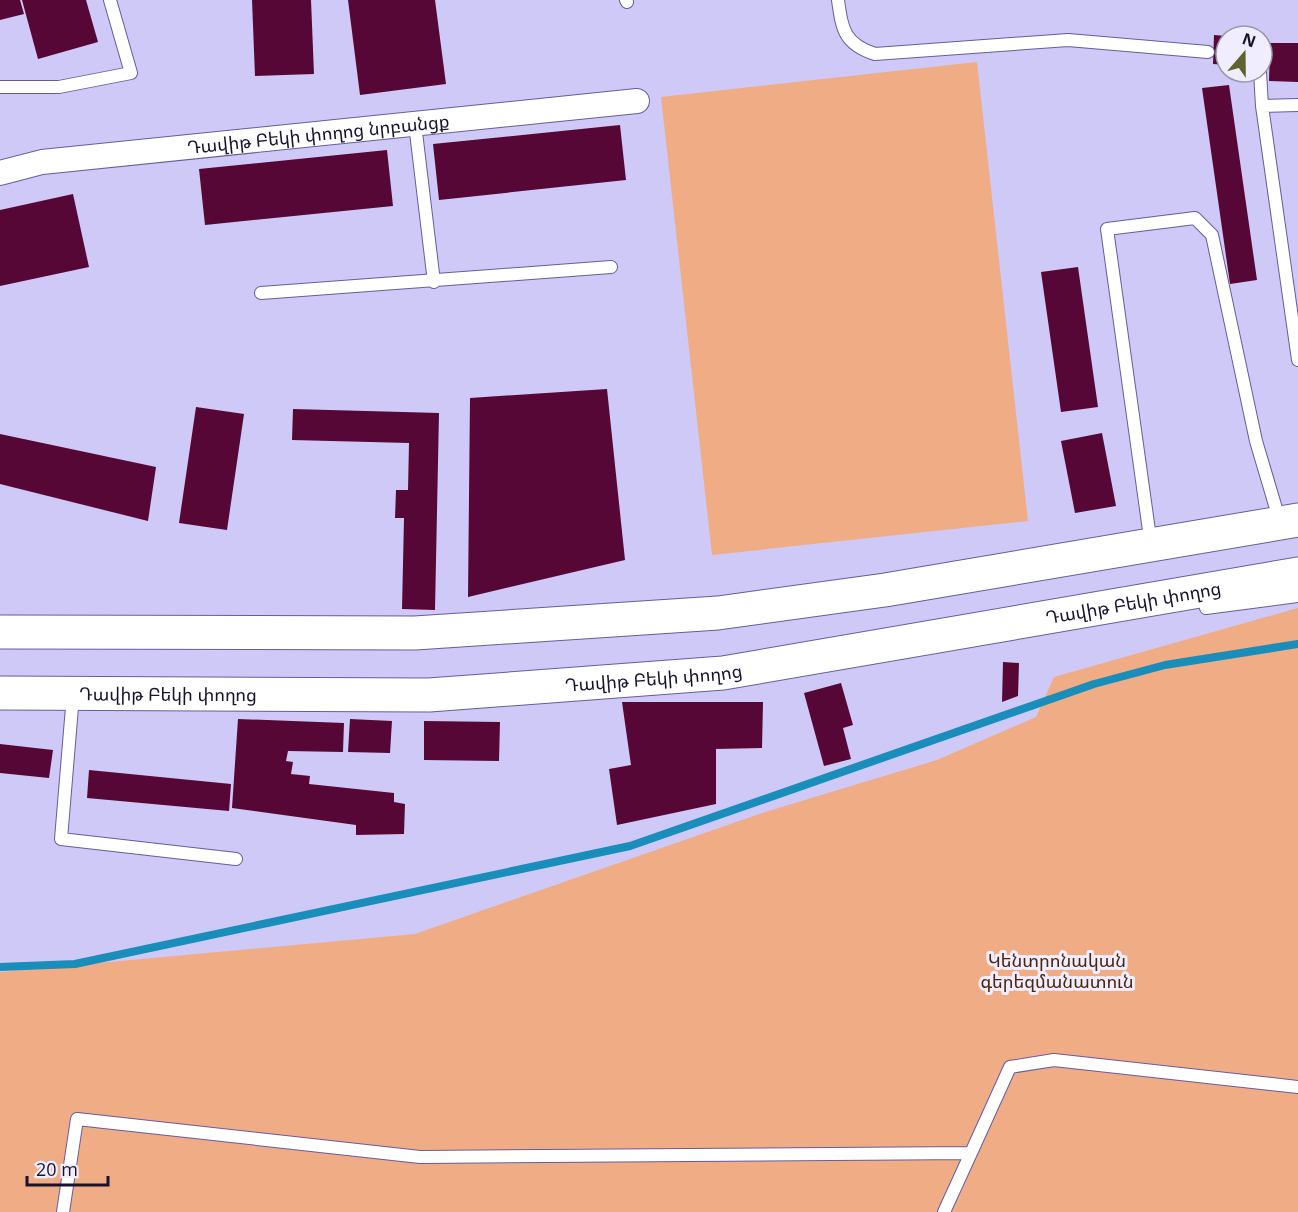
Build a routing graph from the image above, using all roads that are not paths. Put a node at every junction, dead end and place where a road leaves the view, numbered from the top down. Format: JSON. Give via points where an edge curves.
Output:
{"nodes":[{"id":1,"x":110,"y":0,"type":"edge"},
{"id":2,"x":838,"y":0,"type":"edge"},
{"id":3,"x":1208,"y":52,"type":"dead end"},
{"id":4,"x":1261,"y":84,"type":"edge"},
{"id":5,"x":0,"y":87,"type":"edge"},
{"id":6,"x":637,"y":101,"type":"dead end"},
{"id":7,"x":1298,"y":105,"type":"edge"},
{"id":8,"x":1262,"y":106,"type":"junction"},
{"id":9,"x":415,"y":124,"type":"junction"},
{"id":10,"x":0,"y":173,"type":"edge"},
{"id":11,"x":611,"y":267,"type":"dead end"},
{"id":12,"x":434,"y":282,"type":"junction"},
{"id":13,"x":261,"y":293,"type":"dead end"},
{"id":14,"x":1298,"y":360,"type":"edge"},
{"id":15,"x":1289,"y":521,"type":"edge"},
{"id":16,"x":1151,"y":545,"type":"junction"},
{"id":17,"x":1298,"y":574,"type":"edge"},
{"id":18,"x":1201,"y":591,"type":"junction"},
{"id":19,"x":1298,"y":596,"type":"edge"},
{"id":20,"x":0,"y":632,"type":"edge"},
{"id":21,"x":0,"y":693,"type":"edge"},
{"id":22,"x":73,"y":693,"type":"junction"},
{"id":23,"x":236,"y":859,"type":"dead end"},
{"id":24,"x":1298,"y":1088,"type":"edge"},
{"id":25,"x":971,"y":1153,"type":"junction"},
{"id":26,"x":63,"y":1212,"type":"edge"},
{"id":27,"x":944,"y":1212,"type":"edge"}],
"edges":[{"from":1,"to":5,"type":"lane","via":[[131,73],[59,87]]},
{"from":2,"to":3,"type":"lane","via":[[842,29],[864,51],[875,54],[1068,40]]},
{"from":4,"to":8,"type":"lane"},
{"from":6,"to":9,"type":"street","name":"Դավիթ Բեկի փողոց նրբանցք"},
{"from":7,"to":8,"type":"lane"},
{"from":8,"to":14,"type":"lane"},
{"from":9,"to":10,"type":"street","name":"Դավիթ Բեկի փողոց նրբանցք","via":[[42,162]]},
{"from":9,"to":12,"type":"lane"},
{"from":11,"to":12,"type":"lane"},
{"from":12,"to":13,"type":"lane"},
{"from":15,"to":16,"type":"main road"},
{"from":15,"to":16,"type":"lane","via":[[1256,441],[1212,235],[1195,218],[1107,229]]},
{"from":16,"to":20,"type":"main road","via":[[885,590],[718,613],[415,633]]},
{"from":17,"to":18,"type":"main road","name":"Դավիթ Բեկի փողոց"},
{"from":18,"to":19,"type":"lane","via":[[1206,608]]},
{"from":18,"to":22,"type":"main road","name":"Դավիթ Բեկի փողոց","via":[[723,673],[429,695]]},
{"from":21,"to":22,"type":"main road","name":"Դավիթ Բեկի փողոց"},
{"from":22,"to":23,"type":"lane","via":[[61,839]]},
{"from":24,"to":25,"type":"lane","via":[[1054,1060],[1010,1066]]},
{"from":25,"to":26,"type":"lane","via":[[420,1157],[77,1119]]},
{"from":25,"to":27,"type":"lane"}]}
